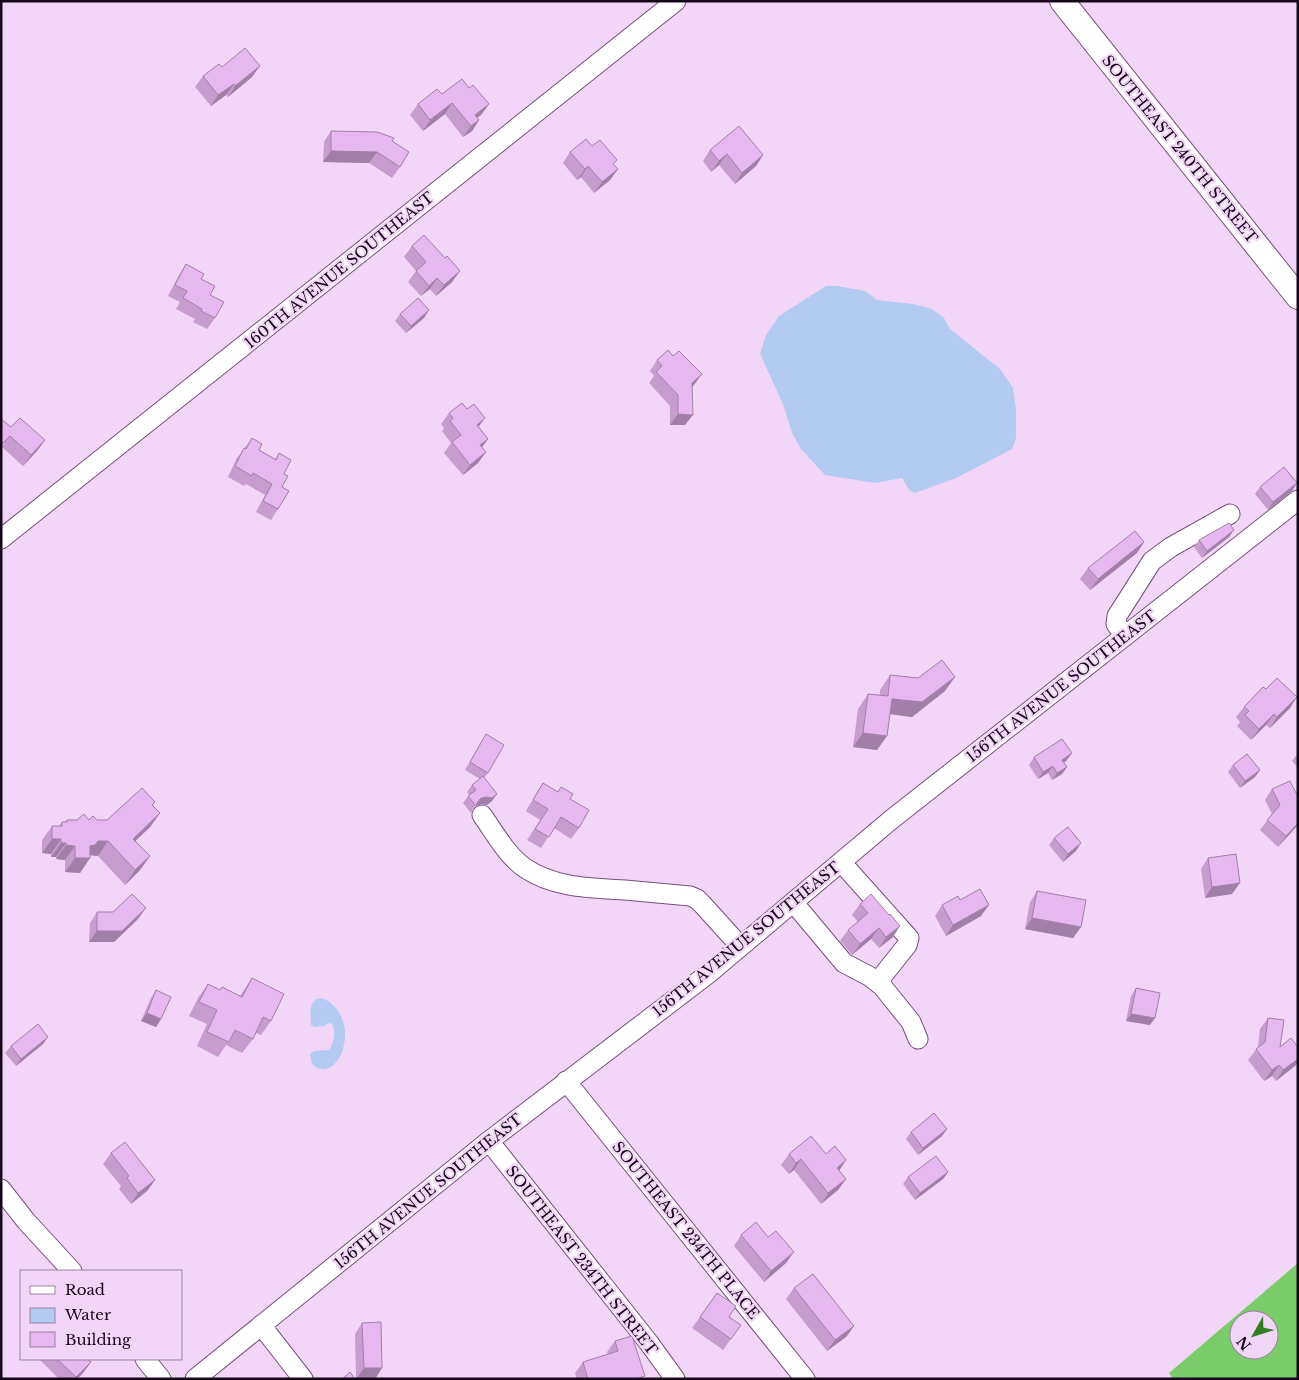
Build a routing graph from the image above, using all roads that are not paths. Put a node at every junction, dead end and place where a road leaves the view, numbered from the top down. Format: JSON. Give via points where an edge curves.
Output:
{"nodes":[{"id":1,"x":676,"y":1,"type":"edge"},
{"id":2,"x":1062,"y":1,"type":"edge"},
{"id":3,"x":1298,"y":297,"type":"edge"},
{"id":4,"x":1298,"y":500,"type":"edge"},
{"id":5,"x":1230,"y":514,"type":"dead end"},
{"id":6,"x":1,"y":539,"type":"edge"},
{"id":7,"x":1125,"y":636,"type":"junction"},
{"id":8,"x":482,"y":815,"type":"dead end"},
{"id":9,"x":841,"y":862,"type":"junction"},
{"id":10,"x":793,"y":902,"type":"junction"},
{"id":11,"x":740,"y":946,"type":"junction"},
{"id":12,"x":882,"y":986,"type":"junction"},
{"id":13,"x":918,"y":1039,"type":"dead end"},
{"id":14,"x":566,"y":1081,"type":"junction"},
{"id":15,"x":489,"y":1141,"type":"junction"},
{"id":16,"x":1,"y":1188,"type":"edge"},
{"id":17,"x":71,"y":1270,"type":"edge"},
{"id":18,"x":261,"y":1325,"type":"junction"},
{"id":19,"x":145,"y":1360,"type":"edge"},
{"id":20,"x":161,"y":1379,"type":"edge"},
{"id":21,"x":194,"y":1379,"type":"edge"},
{"id":22,"x":304,"y":1379,"type":"edge"},
{"id":23,"x":675,"y":1379,"type":"edge"},
{"id":24,"x":805,"y":1379,"type":"edge"}],
"edges":[{"from":1,"to":6,"type":"street","name":"160TH AVENUE SOUTHEAST"},
{"from":2,"to":3,"type":"main road","name":"SOUTHEAST 240TH STREET"},
{"from":4,"to":7,"type":"street","name":"156TH AVENUE SOUTHEAST"},
{"from":5,"to":7,"type":"street","via":[[1171,546],[1152,561],[1117,616],[1116,624]]},
{"from":7,"to":9,"type":"street","name":"156TH AVENUE SOUTHEAST"},
{"from":8,"to":11,"type":"street","via":[[508,852],[542,878],[592,888],[690,896],[703,905]]},
{"from":9,"to":10,"type":"street","name":"156TH AVENUE SOUTHEAST"},
{"from":9,"to":12,"type":"street","via":[[909,938],[880,979]]},
{"from":10,"to":11,"type":"street","name":"156TH AVENUE SOUTHEAST"},
{"from":10,"to":12,"type":"street","via":[[844,963]]},
{"from":11,"to":14,"type":"street","name":"156TH AVENUE SOUTHEAST","via":[[708,974]]},
{"from":12,"to":13,"type":"street","via":[[911,1022]]},
{"from":14,"to":15,"type":"street","name":"156TH AVENUE SOUTHEAST"},
{"from":14,"to":24,"type":"street","name":"SOUTHEAST 234TH PLACE"},
{"from":15,"to":18,"type":"street","name":"156TH AVENUE SOUTHEAST"},
{"from":15,"to":23,"type":"street","name":"SOUTHEAST 234TH STREET"},
{"from":16,"to":17,"type":"street"},
{"from":18,"to":21,"type":"street","name":"156TH AVENUE SOUTHEAST"},
{"from":18,"to":22,"type":"street"},
{"from":19,"to":20,"type":"street"}]}
